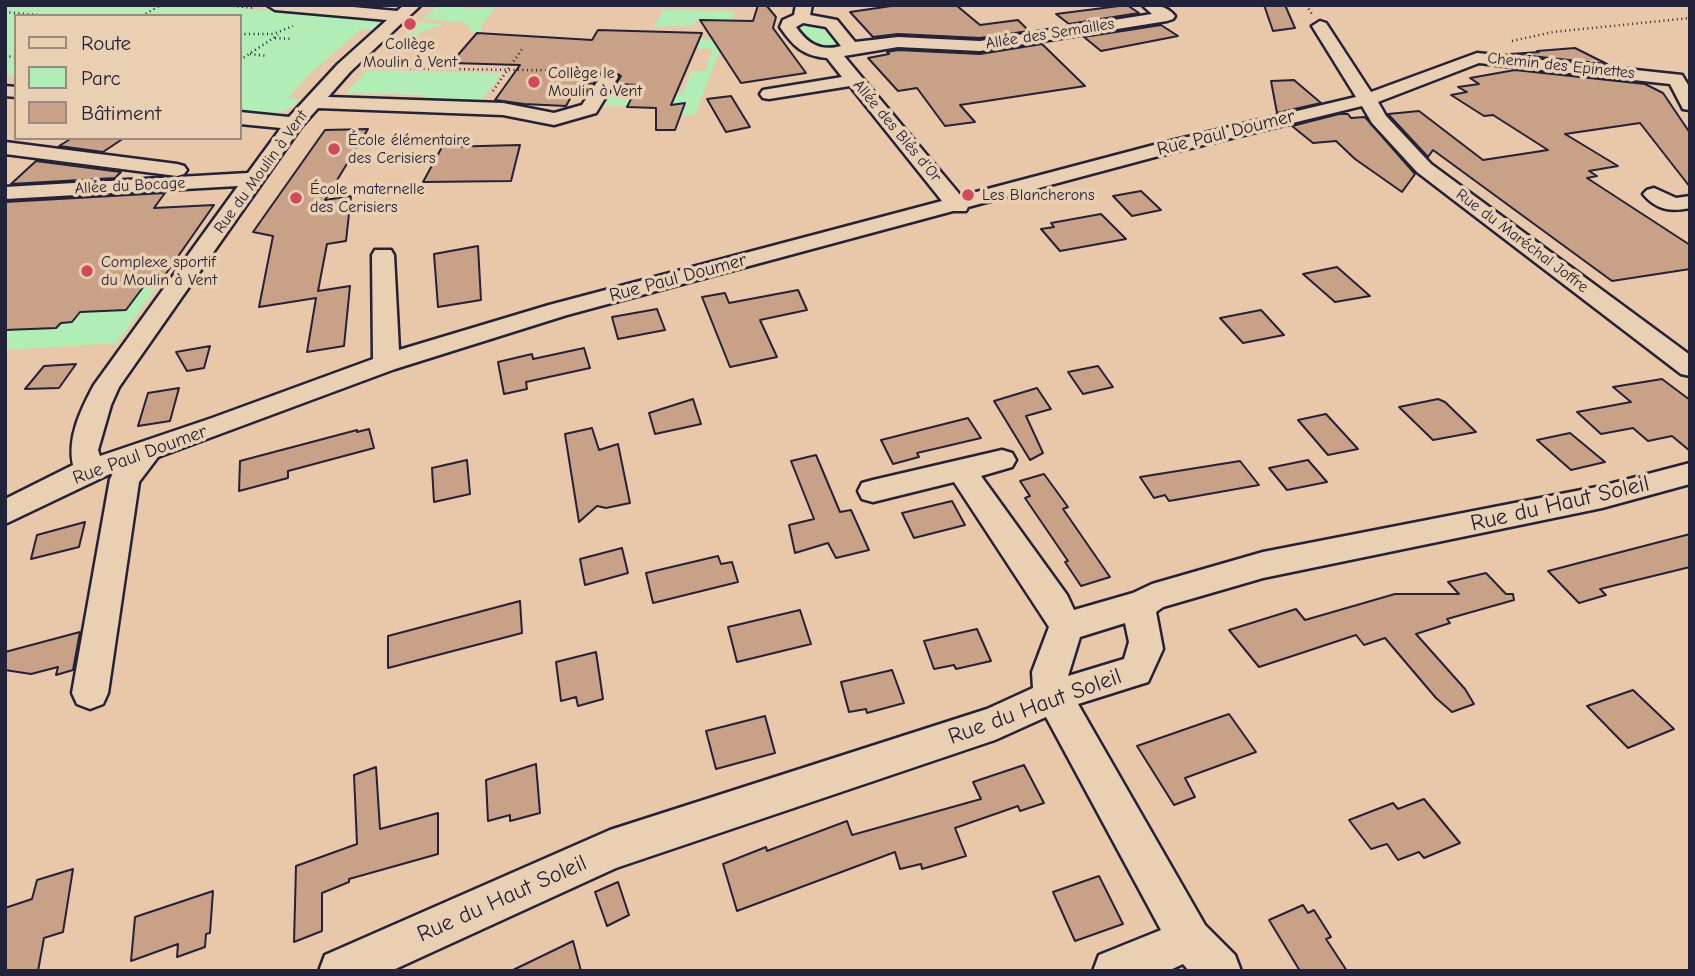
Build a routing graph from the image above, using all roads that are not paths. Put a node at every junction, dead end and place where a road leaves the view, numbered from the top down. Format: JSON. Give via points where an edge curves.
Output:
{"nodes":[{"id":1,"x":275,"y":5,"type":"edge"},
{"id":2,"x":413,"y":5,"type":"edge"},
{"id":3,"x":1152,"y":5,"type":"edge"},
{"id":4,"x":803,"y":11,"type":"edge"},
{"id":5,"x":398,"y":16,"type":"junction"},
{"id":6,"x":1320,"y":26,"type":"dead end"},
{"id":7,"x":840,"y":52,"type":"junction"},
{"id":8,"x":600,"y":74,"type":"road end"},
{"id":9,"x":1683,"y":75,"type":"edge"},
{"id":10,"x":854,"y":80,"type":"junction"},
{"id":11,"x":769,"y":94,"type":"dead end"},
{"id":12,"x":1369,"y":99,"type":"junction"},
{"id":13,"x":314,"y":102,"type":"junction"},
{"id":14,"x":1690,"y":105,"type":"edge"},
{"id":15,"x":242,"y":118,"type":"edge"},
{"id":16,"x":294,"y":123,"type":"junction"},
{"id":17,"x":5,"y":148,"type":"edge"},
{"id":18,"x":254,"y":179,"type":"junction"},
{"id":19,"x":215,"y":180,"type":"junction"},
{"id":20,"x":5,"y":193,"type":"edge"},
{"id":21,"x":1654,"y":194,"type":"dead end"},
{"id":22,"x":1690,"y":202,"type":"edge"},
{"id":23,"x":958,"y":206,"type":"junction"},
{"id":24,"x":383,"y":255,"type":"dead end"},
{"id":25,"x":386,"y":363,"type":"junction"},
{"id":26,"x":1690,"y":368,"type":"edge"},
{"id":27,"x":147,"y":452,"type":"junction"},
{"id":28,"x":1002,"y":460,"type":"dead end"},
{"id":29,"x":89,"y":470,"type":"junction"},
{"id":30,"x":961,"y":470,"type":"junction"},
{"id":31,"x":1690,"y":473,"type":"edge"},
{"id":32,"x":873,"y":491,"type":"dead end"},
{"id":33,"x":5,"y":513,"type":"edge"},
{"id":34,"x":1144,"y":603,"type":"junction"},
{"id":35,"x":1066,"y":627,"type":"junction"},
{"id":36,"x":90,"y":693,"type":"dead end"},
{"id":37,"x":1054,"y":696,"type":"junction"},
{"id":38,"x":1190,"y":940,"type":"junction"},
{"id":39,"x":341,"y":971,"type":"edge"},
{"id":40,"x":1115,"y":971,"type":"edge"},
{"id":41,"x":1219,"y":971,"type":"edge"}],
"edges":[{"from":1,"to":5,"type":"street"},
{"from":2,"to":5,"type":"street","name":"Rue du Moulin à Vent"},
{"from":3,"to":7,"type":"street","name":"Allée des Semailles","via":[[1167,16],[980,46],[898,42]]},
{"from":4,"to":7,"type":"street","name":"Allée des Blés d'Or","via":[[831,23]]},
{"from":4,"to":7,"type":"street","name":"Allée des Blés d'Or","via":[[788,27],[799,45],[808,51]]},
{"from":5,"to":13,"type":"street","name":"Rue du Moulin à Vent"},
{"from":6,"to":12,"type":"street","name":"Rue du Maréchal Joffre"},
{"from":7,"to":10,"type":"street","name":"Allée des Blés d'Or"},
{"from":8,"to":13,"type":"street","via":[[589,109],[554,119],[503,109]]},
{"from":9,"to":12,"type":"street","name":"Chemin des Epinettes","via":[[1477,58]]},
{"from":9,"to":14,"type":"street"},
{"from":10,"to":11,"type":"street"},
{"from":10,"to":23,"type":"street","name":"Allée des Blés d'Or"},
{"from":12,"to":23,"type":"street","name":"Rue Paul Doumer","via":[[1161,149]]},
{"from":12,"to":26,"type":"street","name":"Rue du Maréchal Joffre","via":[[1379,118],[1424,168]]},
{"from":13,"to":16,"type":"street","name":"Rue du Moulin à Vent"},
{"from":15,"to":16,"type":"street"},
{"from":16,"to":18,"type":"street","name":"Rue du Moulin à Vent"},
{"from":17,"to":19,"type":"street","via":[[178,170]]},
{"from":18,"to":19,"type":"street","name":"Allée du Bocage"},
{"from":18,"to":29,"type":"street","name":"Rue du Moulin à Vent","via":[[107,385],[84,450]]},
{"from":19,"to":20,"type":"street","name":"Allée du Bocage"},
{"from":21,"to":22,"type":"street","via":[[1672,205]]},
{"from":23,"to":25,"type":"street","name":"Rue Paul Doumer","via":[[558,310]]},
{"from":24,"to":25,"type":"street"},
{"from":25,"to":27,"type":"street","name":"Rue Paul Doumer"},
{"from":27,"to":29,"type":"street","name":"Rue Paul Doumer"},
{"from":27,"to":36,"type":"street","via":[[125,479]]},
{"from":28,"to":30,"type":"street"},
{"from":29,"to":33,"type":"street","name":"Rue Paul Doumer"},
{"from":30,"to":32,"type":"street"},
{"from":30,"to":35,"type":"street"},
{"from":31,"to":34,"type":"street","name":"Rue du Haut Soleil","via":[[1602,497],[1263,565]]},
{"from":34,"to":35,"type":"street"},
{"from":34,"to":37,"type":"street","name":"Rue du Haut Soleil","via":[[1139,612],[1147,652],[1136,670]]},
{"from":35,"to":37,"type":"street","name":"Rue du Haut Soleil","via":[[1050,672]]},
{"from":37,"to":38,"type":"street"},
{"from":37,"to":39,"type":"street","name":"Rue du Haut Soleil","via":[[995,723],[610,850]]},
{"from":38,"to":40,"type":"street"},
{"from":38,"to":41,"type":"street"}]}
